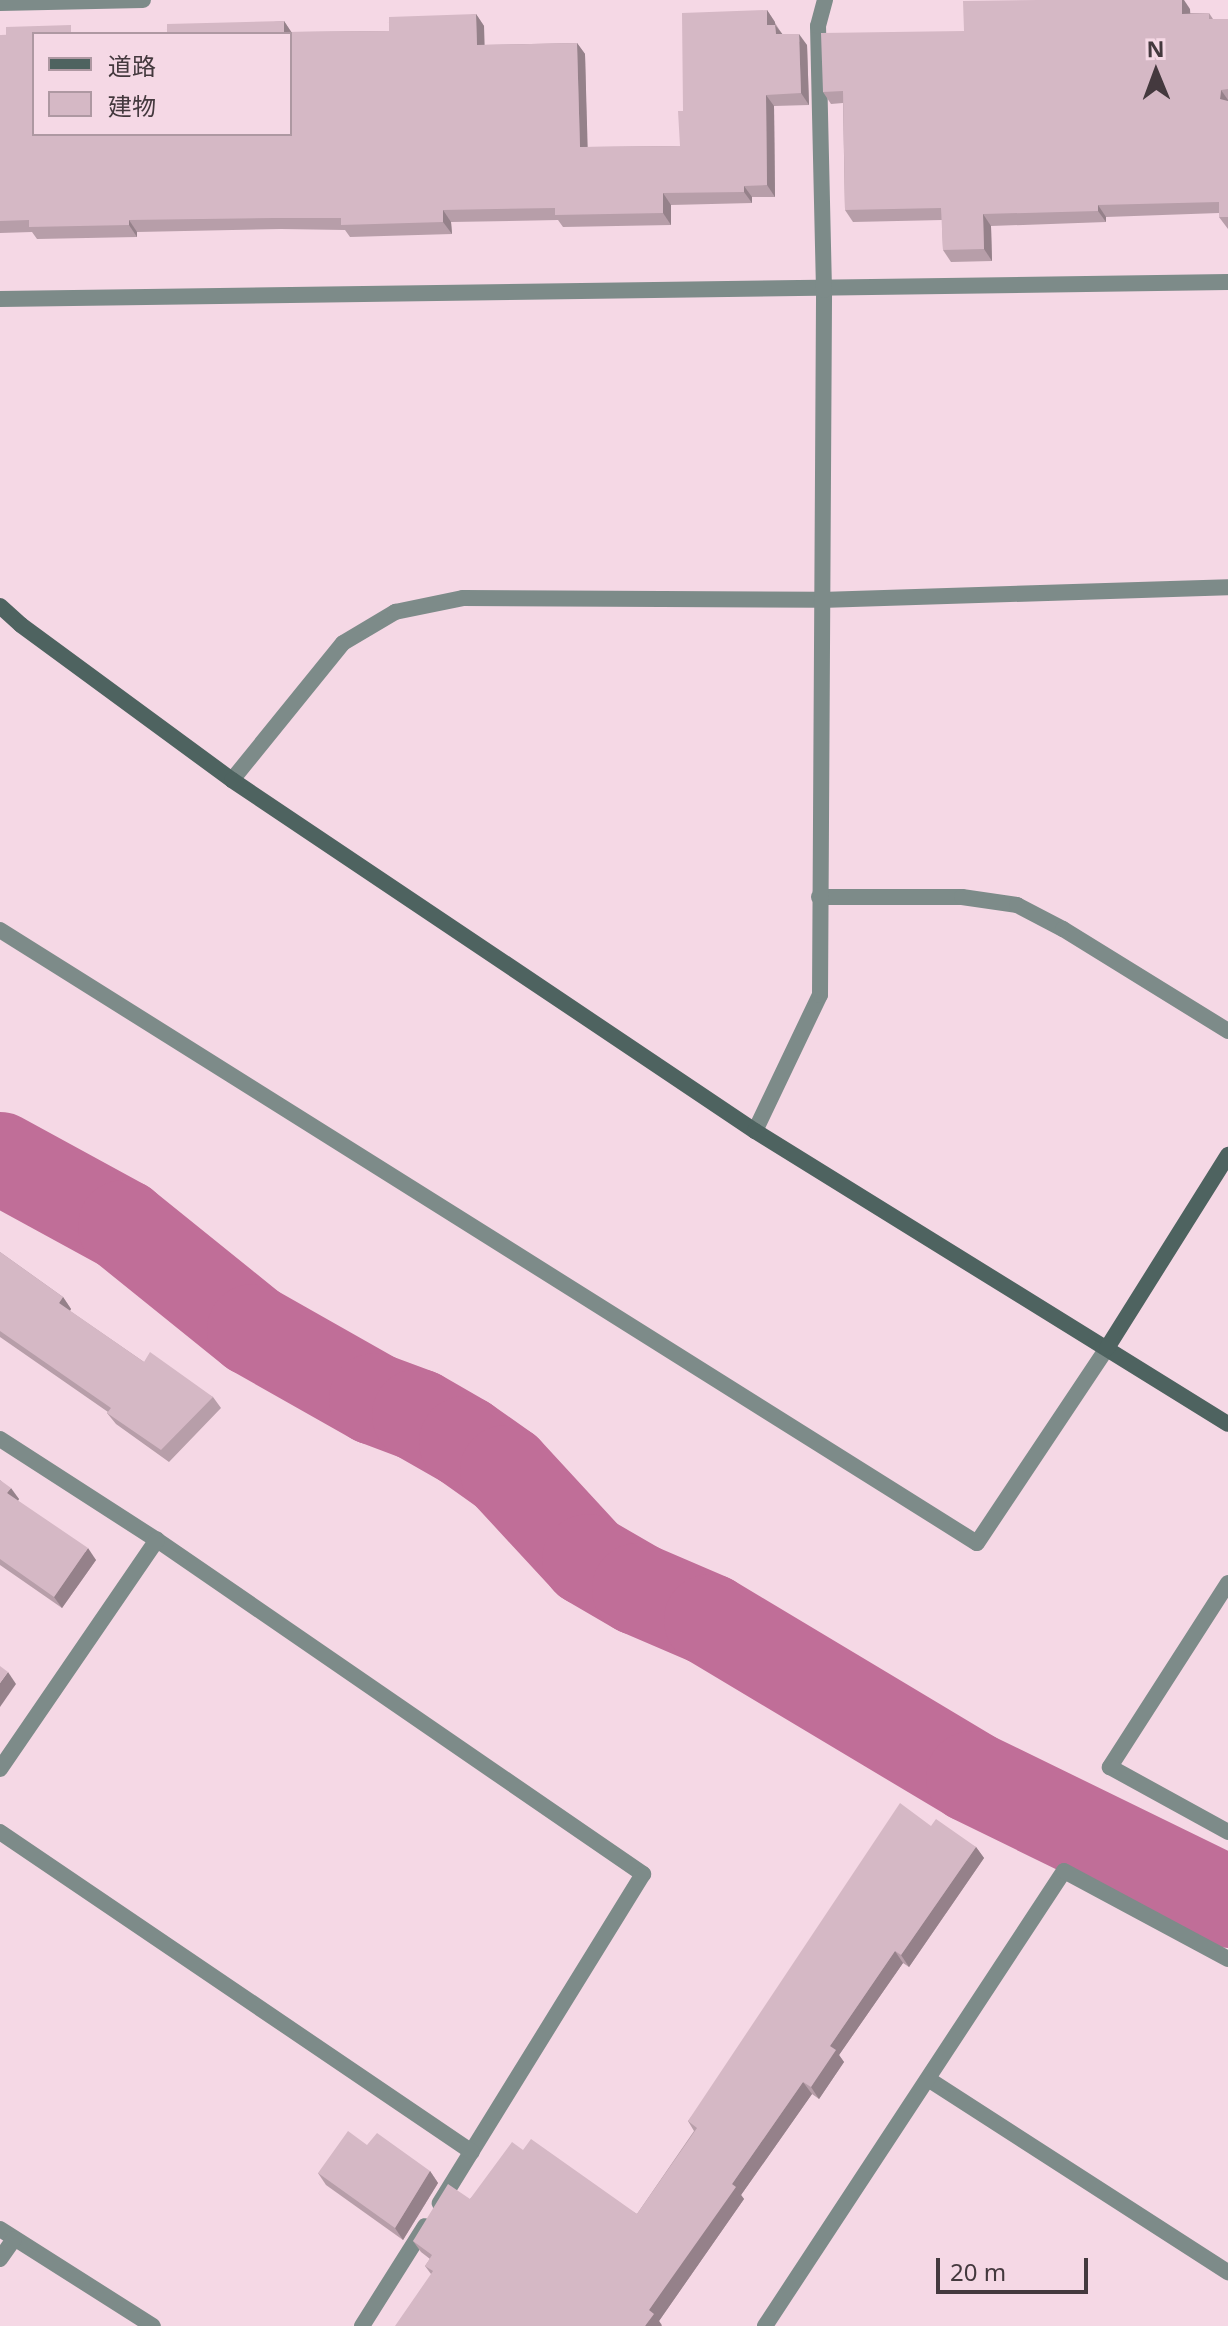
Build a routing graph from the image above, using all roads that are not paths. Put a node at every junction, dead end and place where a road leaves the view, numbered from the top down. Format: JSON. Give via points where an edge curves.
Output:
{"nodes":[{"id":1,"x":143,"y":0,"type":"edge"},
{"id":2,"x":825,"y":0,"type":"edge"},
{"id":3,"x":0,"y":3,"type":"edge"},
{"id":4,"x":1228,"y":282,"type":"edge"},
{"id":5,"x":824,"y":290,"type":"junction"},
{"id":6,"x":0,"y":299,"type":"edge"},
{"id":7,"x":1228,"y":587,"type":"edge"},
{"id":8,"x":821,"y":600,"type":"junction"},
{"id":9,"x":0,"y":606,"type":"edge"},
{"id":10,"x":232,"y":780,"type":"junction"},
{"id":11,"x":819,"y":897,"type":"junction"},
{"id":12,"x":0,"y":930,"type":"edge"},
{"id":13,"x":1228,"y":1031,"type":"edge"},
{"id":14,"x":755,"y":1131,"type":"junction"},
{"id":15,"x":1228,"y":1155,"type":"edge"},
{"id":16,"x":1107,"y":1348,"type":"junction"},
{"id":17,"x":1228,"y":1424,"type":"edge"},
{"id":18,"x":0,"y":1439,"type":"edge"},
{"id":19,"x":157,"y":1540,"type":"junction"},
{"id":20,"x":1228,"y":1583,"type":"edge"},
{"id":21,"x":0,"y":1769,"type":"edge"},
{"id":22,"x":0,"y":1832,"type":"edge"},
{"id":23,"x":1228,"y":1832,"type":"edge"},
{"id":24,"x":1228,"y":1959,"type":"edge"},
{"id":25,"x":928,"y":2079,"type":"junction"},
{"id":26,"x":472,"y":2152,"type":"junction"},
{"id":27,"x":7,"y":2234,"type":"edge"},
{"id":28,"x":0,"y":2259,"type":"edge"},
{"id":29,"x":1228,"y":2272,"type":"edge"},
{"id":30,"x":153,"y":2326,"type":"edge"},
{"id":31,"x":362,"y":2326,"type":"edge"},
{"id":32,"x":765,"y":2326,"type":"edge"}],
"edges":[{"from":1,"to":3,"type":"street"},
{"from":2,"to":5,"type":"street","via":[[818,26]]},
{"from":4,"to":5,"type":"street"},
{"from":5,"to":6,"type":"street"},
{"from":5,"to":8,"type":"street"},
{"from":7,"to":8,"type":"street"},
{"from":8,"to":10,"type":"street","via":[[463,598],[395,612],[343,643]]},
{"from":8,"to":11,"type":"street"},
{"from":9,"to":10,"type":"street"},
{"from":10,"to":14,"type":"street"},
{"from":11,"to":13,"type":"street","via":[[962,897],[1017,905]]},
{"from":11,"to":14,"type":"street","via":[[820,995]]},
{"from":12,"to":16,"type":"street","via":[[977,1543]]},
{"from":14,"to":16,"type":"street"},
{"from":15,"to":16,"type":"street"},
{"from":16,"to":17,"type":"street"},
{"from":18,"to":19,"type":"street"},
{"from":19,"to":21,"type":"street"},
{"from":19,"to":26,"type":"street","via":[[643,1874]]},
{"from":20,"to":23,"type":"street","via":[[1110,1767]]},
{"from":22,"to":26,"type":"street"},
{"from":24,"to":25,"type":"street","via":[[1064,1871]]},
{"from":25,"to":29,"type":"street"},
{"from":25,"to":32,"type":"street"},
{"from":26,"to":31,"type":"street"},
{"from":27,"to":28,"type":"street"},
{"from":27,"to":30,"type":"street"}]}
